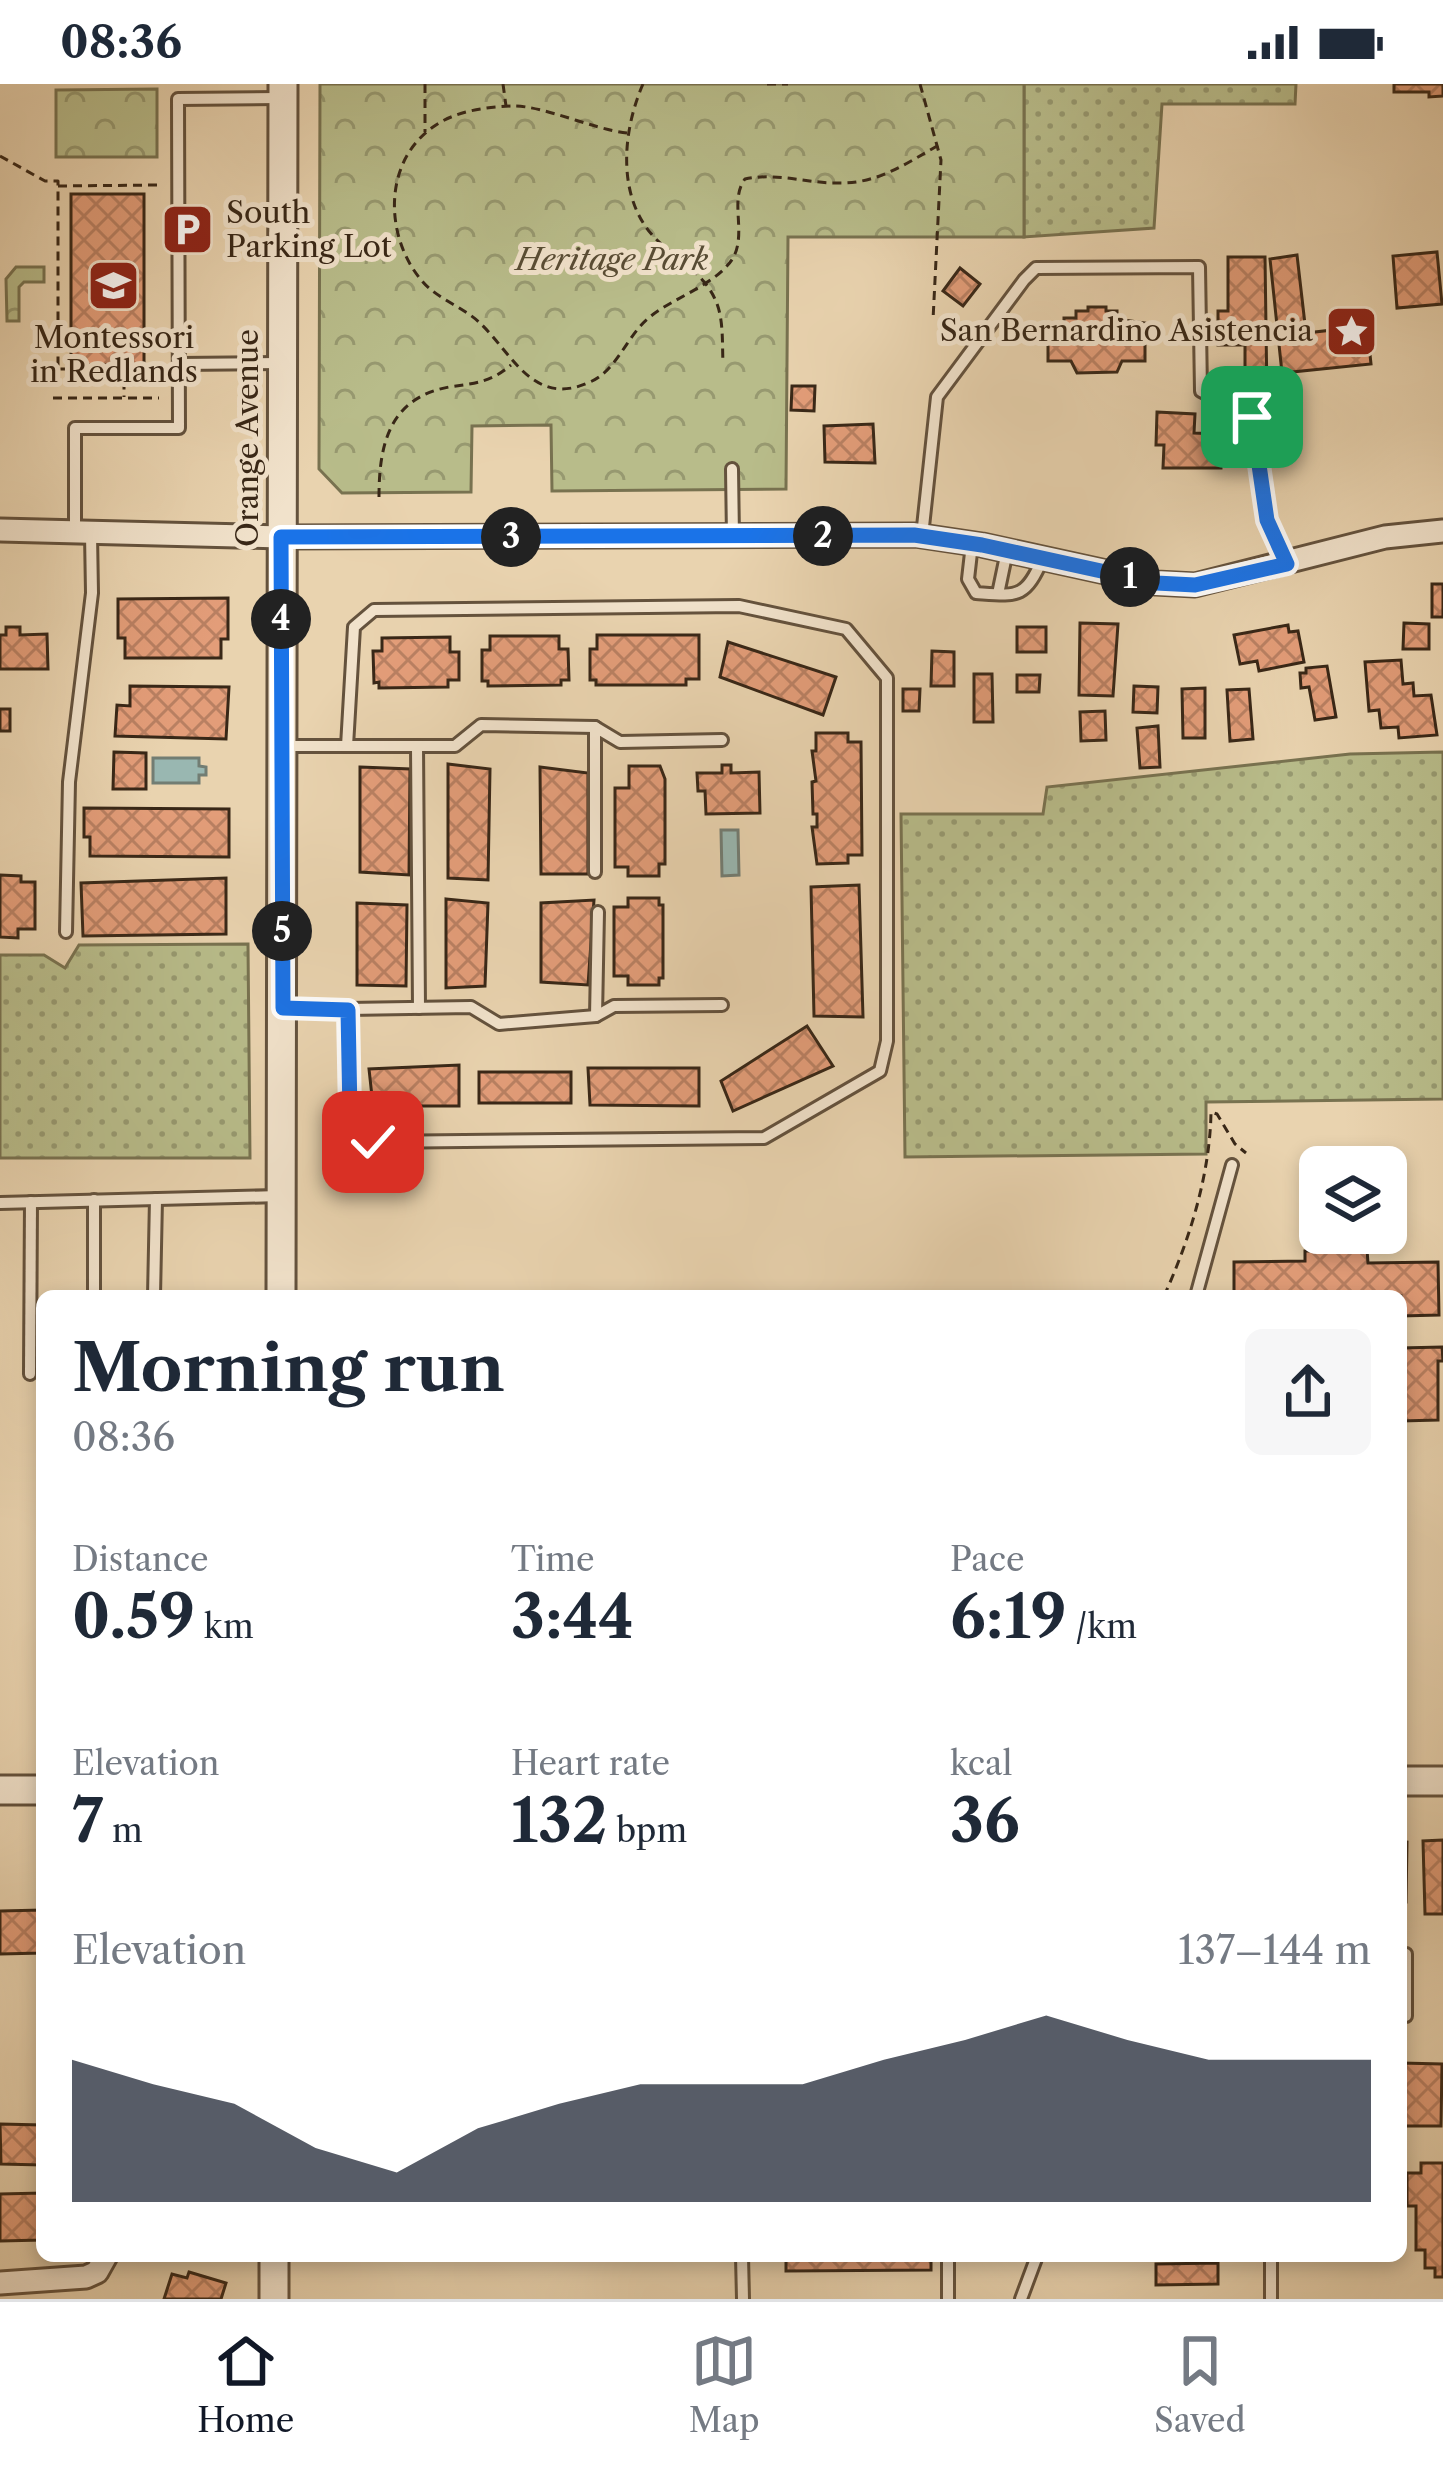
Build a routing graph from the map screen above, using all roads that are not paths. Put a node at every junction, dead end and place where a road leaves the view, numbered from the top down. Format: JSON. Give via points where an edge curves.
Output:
{"nodes":[{"id":1,"x":283,"y":91,"type":"edge"},
{"id":2,"x":280,"y":363,"type":"junction"},
{"id":3,"x":179,"y":364,"type":"junction"},
{"id":4,"x":732,"y":469,"type":"dead end"},
{"id":5,"x":0,"y":530,"type":"edge"},
{"id":6,"x":1443,"y":531,"type":"edge"},
{"id":7,"x":83,"y":534,"type":"junction"},
{"id":8,"x":922,"y":536,"type":"junction"},
{"id":9,"x":281,"y":537,"type":"junction"},
{"id":10,"x":733,"y":537,"type":"junction"},
{"id":11,"x":972,"y":544,"type":"junction"},
{"id":12,"x":1007,"y":550,"type":"junction"},
{"id":13,"x":1043,"y":558,"type":"junction"},
{"id":14,"x":1287,"y":564,"type":"junction"},
{"id":15,"x":998,"y":594,"type":"junction"},
{"id":16,"x":595,"y":727,"type":"junction"},
{"id":17,"x":722,"y":740,"type":"dead end"},
{"id":18,"x":281,"y":746,"type":"junction"},
{"id":19,"x":347,"y":746,"type":"junction"},
{"id":20,"x":417,"y":746,"type":"junction"},
{"id":21,"x":595,"y":872,"type":"dead end"},
{"id":22,"x":598,"y":912,"type":"dead end"},
{"id":23,"x":66,"y":932,"type":"dead end"},
{"id":24,"x":722,"y":1005,"type":"dead end"},
{"id":25,"x":283,"y":1008,"type":"junction"},
{"id":26,"x":418,"y":1008,"type":"junction"},
{"id":27,"x":348,"y":1010,"type":"junction"},
{"id":28,"x":596,"y":1016,"type":"junction"},
{"id":29,"x":1232,"y":1165,"type":"dead end"},
{"id":30,"x":282,"y":1196,"type":"junction"},
{"id":31,"x":156,"y":1199,"type":"junction"},
{"id":32,"x":94,"y":1200,"type":"junction"},
{"id":33,"x":0,"y":1202,"type":"edge"},
{"id":34,"x":31,"y":1202,"type":"junction"},
{"id":35,"x":94,"y":1290,"type":"edge"},
{"id":36,"x":154,"y":1290,"type":"edge"},
{"id":37,"x":281,"y":1290,"type":"edge"},
{"id":38,"x":1198,"y":1290,"type":"edge"},
{"id":39,"x":30,"y":1374,"type":"dead end"},
{"id":40,"x":1407,"y":1781,"type":"edge"},
{"id":41,"x":1443,"y":1781,"type":"edge"},
{"id":42,"x":0,"y":1790,"type":"edge"},
{"id":43,"x":36,"y":1790,"type":"edge"},
{"id":44,"x":274,"y":2262,"type":"edge"},
{"id":45,"x":742,"y":2262,"type":"edge"},
{"id":46,"x":948,"y":2262,"type":"edge"},
{"id":47,"x":1035,"y":2262,"type":"edge"},
{"id":48,"x":1271,"y":2262,"type":"edge"},
{"id":49,"x":102,"y":2264,"type":"edge"},
{"id":50,"x":0,"y":2283,"type":"edge"},
{"id":51,"x":274,"y":2299,"type":"edge"},
{"id":52,"x":743,"y":2299,"type":"edge"},
{"id":53,"x":948,"y":2299,"type":"edge"},
{"id":54,"x":1021,"y":2299,"type":"edge"},
{"id":55,"x":1271,"y":2299,"type":"edge"}],
"edges":[{"from":1,"to":2,"type":"street","name":"Orange Avenue"},
{"from":1,"to":3,"type":"lane","via":[[178,98]]},
{"from":2,"to":3,"type":"lane"},
{"from":2,"to":9,"type":"street","name":"Orange Avenue"},
{"from":3,"to":7,"type":"lane","via":[[179,428],[75,428]]},
{"from":4,"to":10,"type":"lane"},
{"from":5,"to":7,"type":"street"},
{"from":6,"to":14,"type":"street","via":[[1385,537]]},
{"from":7,"to":9,"type":"street"},
{"from":7,"to":23,"type":"lane","via":[[92,593],[69,782]]},
{"from":8,"to":10,"type":"street"},
{"from":8,"to":11,"type":"street"},
{"from":8,"to":14,"type":"lane","via":[[937,397],[1036,268],[1199,267],[1201,391],[1252,417],[1267,520]]},
{"from":9,"to":10,"type":"street"},
{"from":9,"to":18,"type":"street","name":"Orange Avenue"},
{"from":11,"to":12,"type":"street"},
{"from":11,"to":15,"type":"lane","via":[[971,588]]},
{"from":12,"to":13,"type":"street"},
{"from":12,"to":15,"type":"lane"},
{"from":13,"to":14,"type":"street","via":[[1195,585]]},
{"from":13,"to":15,"type":"lane","via":[[1024,591]]},
{"from":16,"to":17,"type":"lane","via":[[620,742]]},
{"from":16,"to":20,"type":"lane","via":[[481,725],[455,746]]},
{"from":16,"to":21,"type":"lane"},
{"from":18,"to":19,"type":"lane"},
{"from":18,"to":25,"type":"street","name":"Orange Avenue"},
{"from":19,"to":20,"type":"lane"},
{"from":19,"to":27,"type":"lane","via":[[353,627],[374,610],[739,606],[846,629],[886,677],[887,1041],[880,1070],[764,1138],[373,1142],[350,1113]]},
{"from":20,"to":26,"type":"lane"},
{"from":22,"to":28,"type":"lane"},
{"from":24,"to":28,"type":"lane","via":[[614,1006]]},
{"from":25,"to":27,"type":"lane"},
{"from":25,"to":30,"type":"street","name":"Orange Avenue"},
{"from":26,"to":27,"type":"lane"},
{"from":26,"to":28,"type":"lane","via":[[471,1007],[499,1024]]},
{"from":29,"to":38,"type":"lane"},
{"from":30,"to":31,"type":"lane"},
{"from":30,"to":37,"type":"street","name":"Orange Avenue"},
{"from":31,"to":32,"type":"lane"},
{"from":31,"to":36,"type":"lane"},
{"from":32,"to":34,"type":"lane"},
{"from":32,"to":35,"type":"lane"},
{"from":33,"to":34,"type":"lane"},
{"from":34,"to":39,"type":"lane"},
{"from":40,"to":41,"type":"street"},
{"from":42,"to":43,"type":"street"},
{"from":44,"to":51,"type":"street"},
{"from":45,"to":52,"type":"lane"},
{"from":46,"to":53,"type":"lane"},
{"from":47,"to":54,"type":"lane"},
{"from":48,"to":55,"type":"lane"},
{"from":49,"to":50,"type":"street","via":[[66,2280]]}]}
